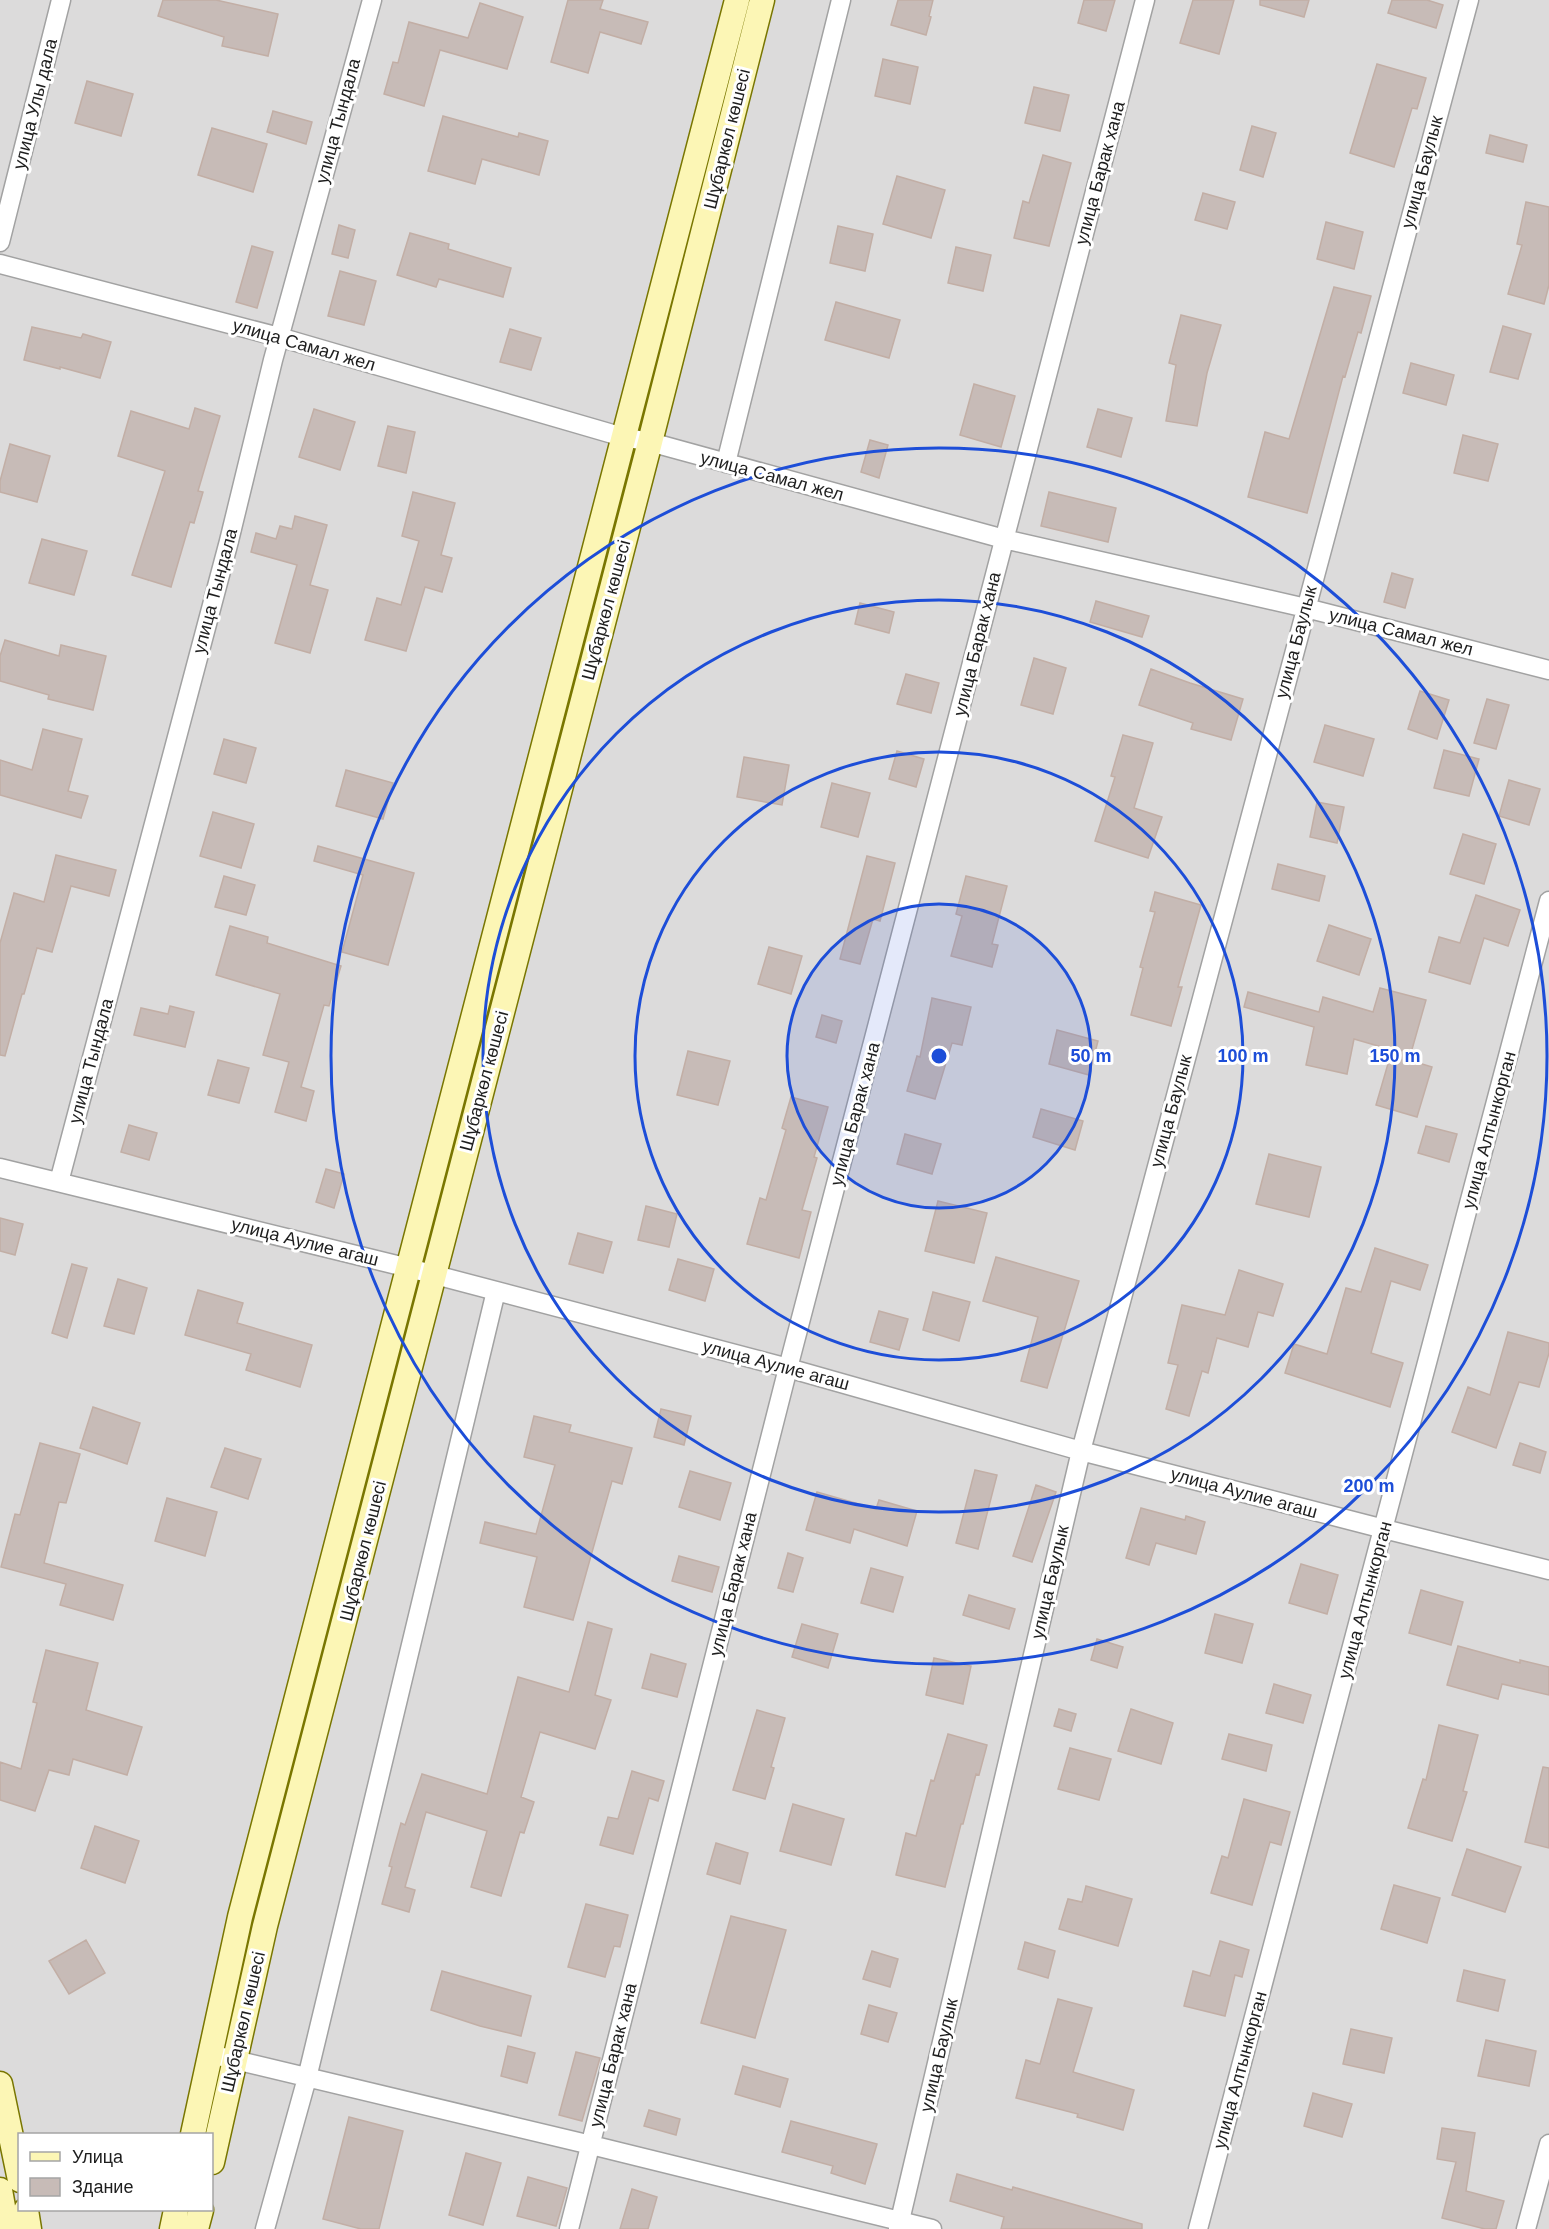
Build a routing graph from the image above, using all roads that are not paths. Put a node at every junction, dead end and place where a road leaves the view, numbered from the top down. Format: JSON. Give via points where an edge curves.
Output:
{"nodes":[{"id":1,"x":61,"y":0,"type":"edge"},
{"id":2,"x":372,"y":0,"type":"edge"},
{"id":3,"x":737,"y":0,"type":"edge"},
{"id":4,"x":762,"y":0,"type":"edge"},
{"id":5,"x":841,"y":0,"type":"edge"},
{"id":6,"x":1145,"y":0,"type":"edge"},
{"id":7,"x":1469,"y":0,"type":"edge"},
{"id":8,"x":0,"y":242,"type":"edge"},
{"id":9,"x":0,"y":264,"type":"edge"},
{"id":10,"x":279,"y":337,"type":"junction"},
{"id":11,"x":623,"y":437,"type":"junction"},
{"id":12,"x":650,"y":442,"type":"junction"},
{"id":13,"x":726,"y":463,"type":"junction"},
{"id":14,"x":1004,"y":539,"type":"junction"},
{"id":15,"x":1306,"y":608,"type":"junction"},
{"id":16,"x":1549,"y":670,"type":"edge"},
{"id":17,"x":1549,"y":901,"type":"edge"},
{"id":18,"x":0,"y":1168,"type":"edge"},
{"id":19,"x":59,"y":1182,"type":"junction"},
{"id":20,"x":409,"y":1268,"type":"junction"},
{"id":21,"x":434,"y":1275,"type":"junction"},
{"id":22,"x":496,"y":1291,"type":"junction"},
{"id":23,"x":788,"y":1368,"type":"junction"},
{"id":24,"x":1081,"y":1450,"type":"junction"},
{"id":25,"x":1384,"y":1529,"type":"junction"},
{"id":26,"x":1549,"y":1570,"type":"edge"},
{"id":27,"x":210,"y":2054,"type":"junction"},
{"id":28,"x":235,"y":2060,"type":"junction"},
{"id":29,"x":307,"y":2078,"type":"junction"},
{"id":30,"x":0,"y":2084,"type":"edge"},
{"id":31,"x":193,"y":2133,"type":"edge"},
{"id":32,"x":1549,"y":2144,"type":"edge"},
{"id":33,"x":591,"y":2145,"type":"junction"},
{"id":34,"x":213,"y":2158,"type":"edge"},
{"id":35,"x":18,"y":2170,"type":"edge"},
{"id":36,"x":0,"y":2190,"type":"edge"},
{"id":37,"x":26,"y":2211,"type":"edge"},
{"id":38,"x":176,"y":2211,"type":"edge"},
{"id":39,"x":201,"y":2211,"type":"edge"},
{"id":40,"x":899,"y":2225,"type":"edge"},
{"id":41,"x":7,"y":2229,"type":"edge"},
{"id":42,"x":30,"y":2229,"type":"edge"},
{"id":43,"x":172,"y":2229,"type":"edge"},
{"id":44,"x":196,"y":2229,"type":"edge"},
{"id":45,"x":265,"y":2229,"type":"edge"},
{"id":46,"x":569,"y":2229,"type":"edge"},
{"id":47,"x":932,"y":2229,"type":"edge"},
{"id":48,"x":1198,"y":2229,"type":"edge"},
{"id":49,"x":1526,"y":2229,"type":"edge"}],
"edges":[{"from":1,"to":8,"type":"street","name":"улица Улы дала"},
{"from":2,"to":10,"type":"street","name":"улица Тындала"},
{"from":3,"to":11,"type":"street","name":"Шұбаркөл көшесі"},
{"from":4,"to":12,"type":"street","name":"Шұбаркөл көшесі"},
{"from":5,"to":13,"type":"street"},
{"from":6,"to":14,"type":"street","name":"улица Барак хана"},
{"from":7,"to":15,"type":"street","name":"улица Баулык"},
{"from":9,"to":10,"type":"street","name":"улица Самал жел"},
{"from":10,"to":11,"type":"street","name":"улица Самал жел"},
{"from":10,"to":19,"type":"street","name":"улица Тындала","via":[[229,541]]},
{"from":11,"to":12,"type":"street","name":"улица Самал жел"},
{"from":11,"to":20,"type":"street","name":"Шұбаркөл көшесі"},
{"from":12,"to":13,"type":"street","name":"улица Самал жел"},
{"from":12,"to":21,"type":"street","name":"Шұбаркөл көшесі"},
{"from":13,"to":14,"type":"street","name":"улица Самал жел"},
{"from":14,"to":15,"type":"street","name":"улица Самал жел"},
{"from":14,"to":23,"type":"street","name":"улица Барак хана"},
{"from":15,"to":16,"type":"street","name":"улица Самал жел"},
{"from":15,"to":24,"type":"street","name":"улица Баулык"},
{"from":17,"to":25,"type":"street","name":"улица Алтынкорган"},
{"from":18,"to":19,"type":"street","name":"улица Аулие агаш"},
{"from":19,"to":20,"type":"street","name":"улица Аулие агаш"},
{"from":20,"to":21,"type":"street","name":"улица Аулие агаш"},
{"from":20,"to":27,"type":"street","name":"Шұбаркөл көшесі","via":[[240,1917]]},
{"from":21,"to":22,"type":"street","name":"улица Аулие агаш"},
{"from":21,"to":28,"type":"street","name":"Шұбаркөл көшесі","via":[[265,1926]]},
{"from":22,"to":23,"type":"street","name":"улица Аулие агаш"},
{"from":22,"to":29,"type":"street"},
{"from":23,"to":24,"type":"street","name":"улица Аулие агаш"},
{"from":23,"to":33,"type":"street","name":"улица Барак хана"},
{"from":24,"to":25,"type":"street","name":"улица Аулие агаш"},
{"from":24,"to":40,"type":"street","name":"улица Баулык"},
{"from":25,"to":26,"type":"street","name":"улица Аулие агаш"},
{"from":25,"to":48,"type":"street","name":"улица Алтынкорган"},
{"from":27,"to":28,"type":"street"},
{"from":27,"to":31,"type":"street","name":"Шұбаркөл көшесі"},
{"from":28,"to":29,"type":"street"},
{"from":28,"to":34,"type":"street","name":"Шұбаркөл көшесі"},
{"from":29,"to":33,"type":"street"},
{"from":29,"to":45,"type":"street"},
{"from":30,"to":35,"type":"street"},
{"from":32,"to":49,"type":"street"},
{"from":33,"to":40,"type":"street"},
{"from":33,"to":46,"type":"street","name":"улица Барак хана"},
{"from":36,"to":41,"type":"street"},
{"from":37,"to":42,"type":"street"},
{"from":38,"to":43,"type":"street"},
{"from":39,"to":44,"type":"street"},
{"from":40,"to":47,"type":"street"}]}
